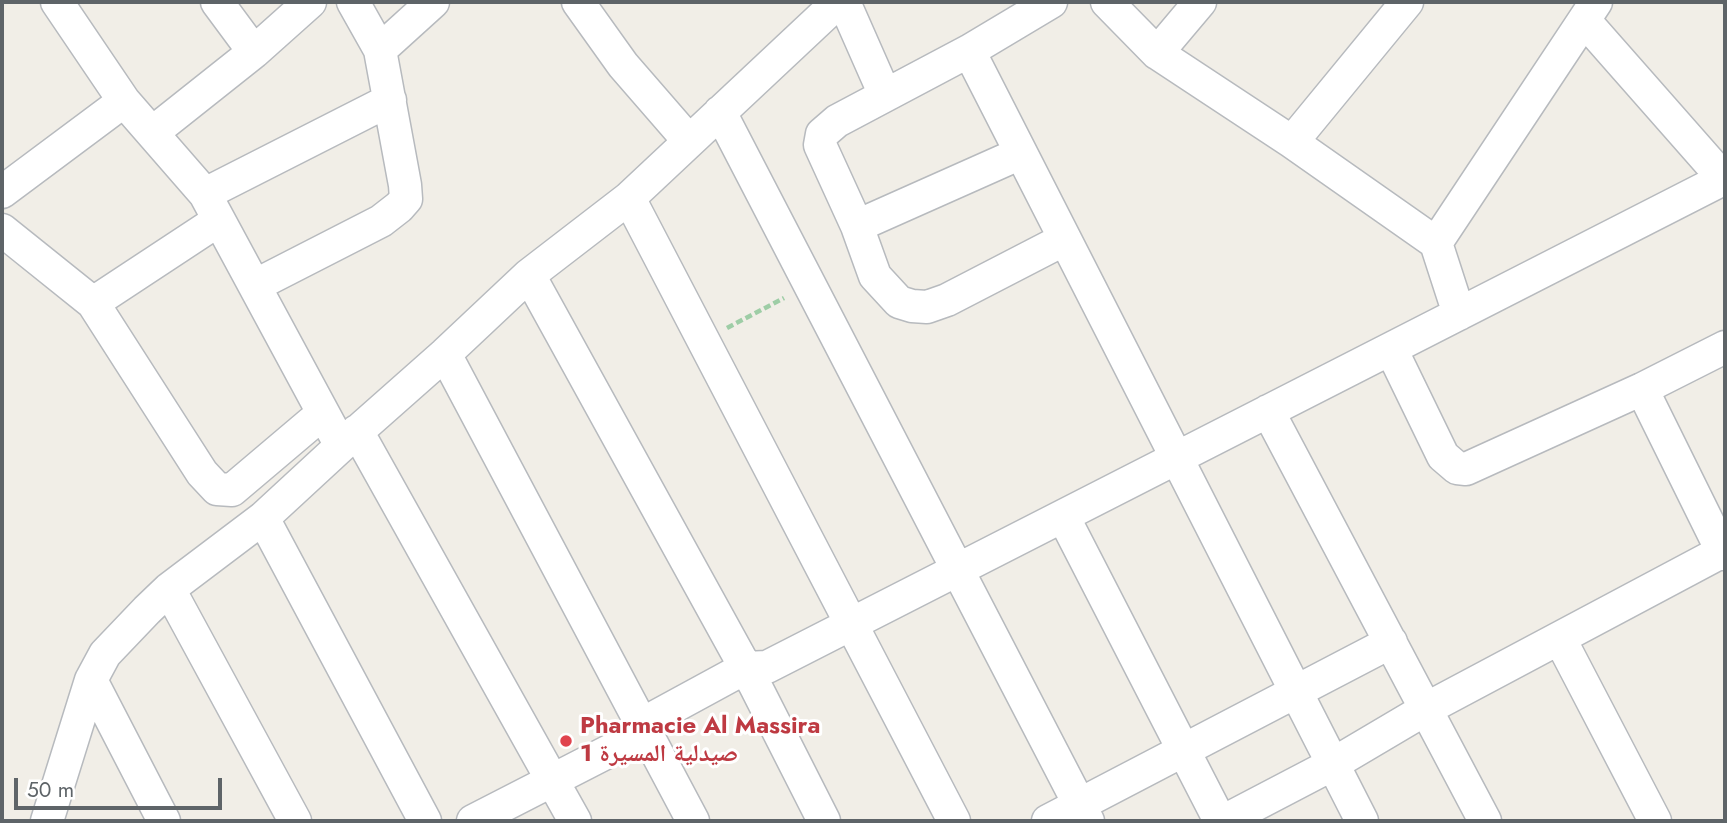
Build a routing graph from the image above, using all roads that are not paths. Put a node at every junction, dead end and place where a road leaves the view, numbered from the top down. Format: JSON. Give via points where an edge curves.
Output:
{"nodes":[{"id":1,"x":57,"y":2,"type":"edge"},
{"id":2,"x":217,"y":2,"type":"edge"},
{"id":3,"x":310,"y":2,"type":"edge"},
{"id":4,"x":353,"y":2,"type":"edge"},
{"id":5,"x":433,"y":2,"type":"edge"},
{"id":6,"x":578,"y":2,"type":"edge"},
{"id":7,"x":838,"y":2,"type":"edge"},
{"id":8,"x":844,"y":2,"type":"edge"},
{"id":9,"x":1051,"y":2,"type":"edge"},
{"id":10,"x":1107,"y":2,"type":"edge"},
{"id":11,"x":1200,"y":2,"type":"edge"},
{"id":12,"x":1407,"y":2,"type":"edge"},
{"id":13,"x":1590,"y":11,"type":"edge"},
{"id":14,"x":380,"y":50,"type":"junction"},
{"id":15,"x":969,"y":51,"type":"junction"},
{"id":16,"x":254,"y":52,"type":"junction"},
{"id":17,"x":1157,"y":53,"type":"junction"},
{"id":18,"x":885,"y":95,"type":"junction"},
{"id":19,"x":390,"y":100,"type":"junction"},
{"id":20,"x":124,"y":101,"type":"junction"},
{"id":21,"x":720,"y":112,"type":"junction"},
{"id":22,"x":152,"y":133,"type":"junction"},
{"id":23,"x":689,"y":141,"type":"junction"},
{"id":24,"x":1292,"y":142,"type":"junction"},
{"id":25,"x":1021,"y":153,"type":"junction"},
{"id":26,"x":1725,"y":178,"type":"edge"},
{"id":27,"x":2,"y":192,"type":"edge"},
{"id":28,"x":629,"y":198,"type":"junction"},
{"id":29,"x":212,"y":207,"type":"junction"},
{"id":30,"x":857,"y":226,"type":"junction"},
{"id":31,"x":5,"y":237,"type":"edge"},
{"id":32,"x":1065,"y":239,"type":"junction"},
{"id":33,"x":1436,"y":243,"type":"junction"},
{"id":34,"x":529,"y":275,"type":"junction"},
{"id":35,"x":256,"y":285,"type":"junction"},
{"id":36,"x":93,"y":303,"type":"junction"},
{"id":37,"x":1460,"y":314,"type":"junction"},
{"id":38,"x":1725,"y":347,"type":"edge"},
{"id":39,"x":1391,"y":349,"type":"junction"},
{"id":40,"x":445,"y":354,"type":"junction"},
{"id":41,"x":1642,"y":388,"type":"junction"},
{"id":42,"x":1268,"y":411,"type":"junction"},
{"id":43,"x":323,"y":413,"type":"junction"},
{"id":44,"x":349,"y":438,"type":"junction"},
{"id":45,"x":1177,"y":458,"type":"junction"},
{"id":46,"x":1063,"y":516,"type":"junction"},
{"id":47,"x":263,"y":518,"type":"junction"},
{"id":48,"x":1724,"y":552,"type":"edge"},
{"id":49,"x":957,"y":569,"type":"junction"},
{"id":50,"x":169,"y":589,"type":"junction"},
{"id":51,"x":852,"y":623,"type":"junction"},
{"id":52,"x":1560,"y":639,"type":"junction"},
{"id":53,"x":1391,"y":642,"type":"junction"},
{"id":54,"x":756,"y":673,"type":"junction"},
{"id":55,"x":91,"y":680,"type":"junction"},
{"id":56,"x":1297,"y":692,"type":"junction"},
{"id":57,"x":1426,"y":709,"type":"junction"},
{"id":58,"x":640,"y":735,"type":"junction"},
{"id":59,"x":1184,"y":752,"type":"junction"},
{"id":60,"x":1333,"y":764,"type":"junction"},
{"id":61,"x":552,"y":780,"type":"junction"},
{"id":62,"x":1084,"y":813,"type":"edge"},
{"id":63,"x":47,"y":821,"type":"edge"},
{"id":64,"x":164,"y":821,"type":"edge"},
{"id":65,"x":295,"y":821,"type":"edge"},
{"id":66,"x":425,"y":821,"type":"edge"},
{"id":67,"x":473,"y":821,"type":"edge"},
{"id":68,"x":575,"y":821,"type":"edge"},
{"id":69,"x":693,"y":821,"type":"edge"},
{"id":70,"x":824,"y":821,"type":"edge"},
{"id":71,"x":954,"y":821,"type":"edge"},
{"id":72,"x":1048,"y":821,"type":"edge"},
{"id":73,"x":1222,"y":821,"type":"edge"},
{"id":74,"x":1362,"y":821,"type":"edge"},
{"id":75,"x":1485,"y":821,"type":"edge"},
{"id":76,"x":1655,"y":821,"type":"edge"}],
"edges":[{"from":1,"to":20,"type":"street"},
{"from":2,"to":16,"type":"street"},
{"from":3,"to":16,"type":"street"},
{"from":4,"to":14,"type":"street"},
{"from":5,"to":14,"type":"street"},
{"from":6,"to":23,"type":"street","via":[[623,65]]},
{"from":7,"to":21,"type":"street"},
{"from":8,"to":18,"type":"street"},
{"from":9,"to":15,"type":"street"},
{"from":10,"to":17,"type":"street"},
{"from":11,"to":17,"type":"street"},
{"from":12,"to":24,"type":"street"},
{"from":13,"to":26,"type":"street"},
{"from":13,"to":33,"type":"street"},
{"from":14,"to":19,"type":"street"},
{"from":15,"to":18,"type":"street"},
{"from":15,"to":25,"type":"street"},
{"from":16,"to":22,"type":"street"},
{"from":17,"to":24,"type":"street"},
{"from":18,"to":30,"type":"street","via":[[837,121],[820,139]]},
{"from":19,"to":29,"type":"street"},
{"from":19,"to":35,"type":"street","via":[[406,199],[381,221]]},
{"from":20,"to":22,"type":"street"},
{"from":20,"to":27,"type":"street"},
{"from":21,"to":23,"type":"street"},
{"from":21,"to":49,"type":"street"},
{"from":22,"to":29,"type":"street"},
{"from":23,"to":28,"type":"street"},
{"from":24,"to":33,"type":"street"},
{"from":25,"to":30,"type":"street"},
{"from":25,"to":32,"type":"street"},
{"from":26,"to":37,"type":"street"},
{"from":28,"to":34,"type":"street"},
{"from":28,"to":51,"type":"street"},
{"from":29,"to":35,"type":"street"},
{"from":29,"to":36,"type":"street"},
{"from":30,"to":32,"type":"street","via":[[875,276],[899,302],[927,307]]},
{"from":31,"to":36,"type":"street"},
{"from":32,"to":45,"type":"street"},
{"from":33,"to":37,"type":"street"},
{"from":34,"to":40,"type":"street"},
{"from":34,"to":54,"type":"street"},
{"from":35,"to":43,"type":"street"},
{"from":36,"to":43,"type":"street","via":[[202,473],[217,489],[232,490]]},
{"from":37,"to":39,"type":"street"},
{"from":38,"to":41,"type":"street"},
{"from":39,"to":41,"type":"street","via":[[1443,456],[1457,468],[1475,466]]},
{"from":39,"to":42,"type":"street"},
{"from":40,"to":44,"type":"street"},
{"from":40,"to":58,"type":"street"},
{"from":41,"to":48,"type":"street"},
{"from":42,"to":45,"type":"street"},
{"from":42,"to":53,"type":"street"},
{"from":43,"to":44,"type":"street"},
{"from":44,"to":47,"type":"street"},
{"from":44,"to":61,"type":"street"},
{"from":45,"to":46,"type":"street"},
{"from":45,"to":56,"type":"street"},
{"from":46,"to":49,"type":"street"},
{"from":46,"to":59,"type":"street"},
{"from":47,"to":50,"type":"street"},
{"from":47,"to":66,"type":"street"},
{"from":48,"to":52,"type":"street"},
{"from":49,"to":51,"type":"street"},
{"from":49,"to":62,"type":"street"},
{"from":50,"to":55,"type":"street","via":[[105,654]]},
{"from":50,"to":65,"type":"street"},
{"from":51,"to":54,"type":"street"},
{"from":51,"to":71,"type":"street"},
{"from":52,"to":57,"type":"street"},
{"from":52,"to":76,"type":"street"},
{"from":53,"to":56,"type":"street"},
{"from":53,"to":57,"type":"street"},
{"from":54,"to":58,"type":"street"},
{"from":54,"to":70,"type":"street"},
{"from":55,"to":63,"type":"street"},
{"from":55,"to":64,"type":"street"},
{"from":56,"to":59,"type":"street"},
{"from":56,"to":60,"type":"street"},
{"from":57,"to":60,"type":"street"},
{"from":57,"to":75,"type":"street"},
{"from":58,"to":61,"type":"street"},
{"from":58,"to":69,"type":"street"},
{"from":59,"to":62,"type":"street"},
{"from":59,"to":73,"type":"street"},
{"from":60,"to":73,"type":"street"},
{"from":60,"to":74,"type":"street"},
{"from":61,"to":67,"type":"street"},
{"from":61,"to":68,"type":"street"},
{"from":62,"to":72,"type":"street"}]}
